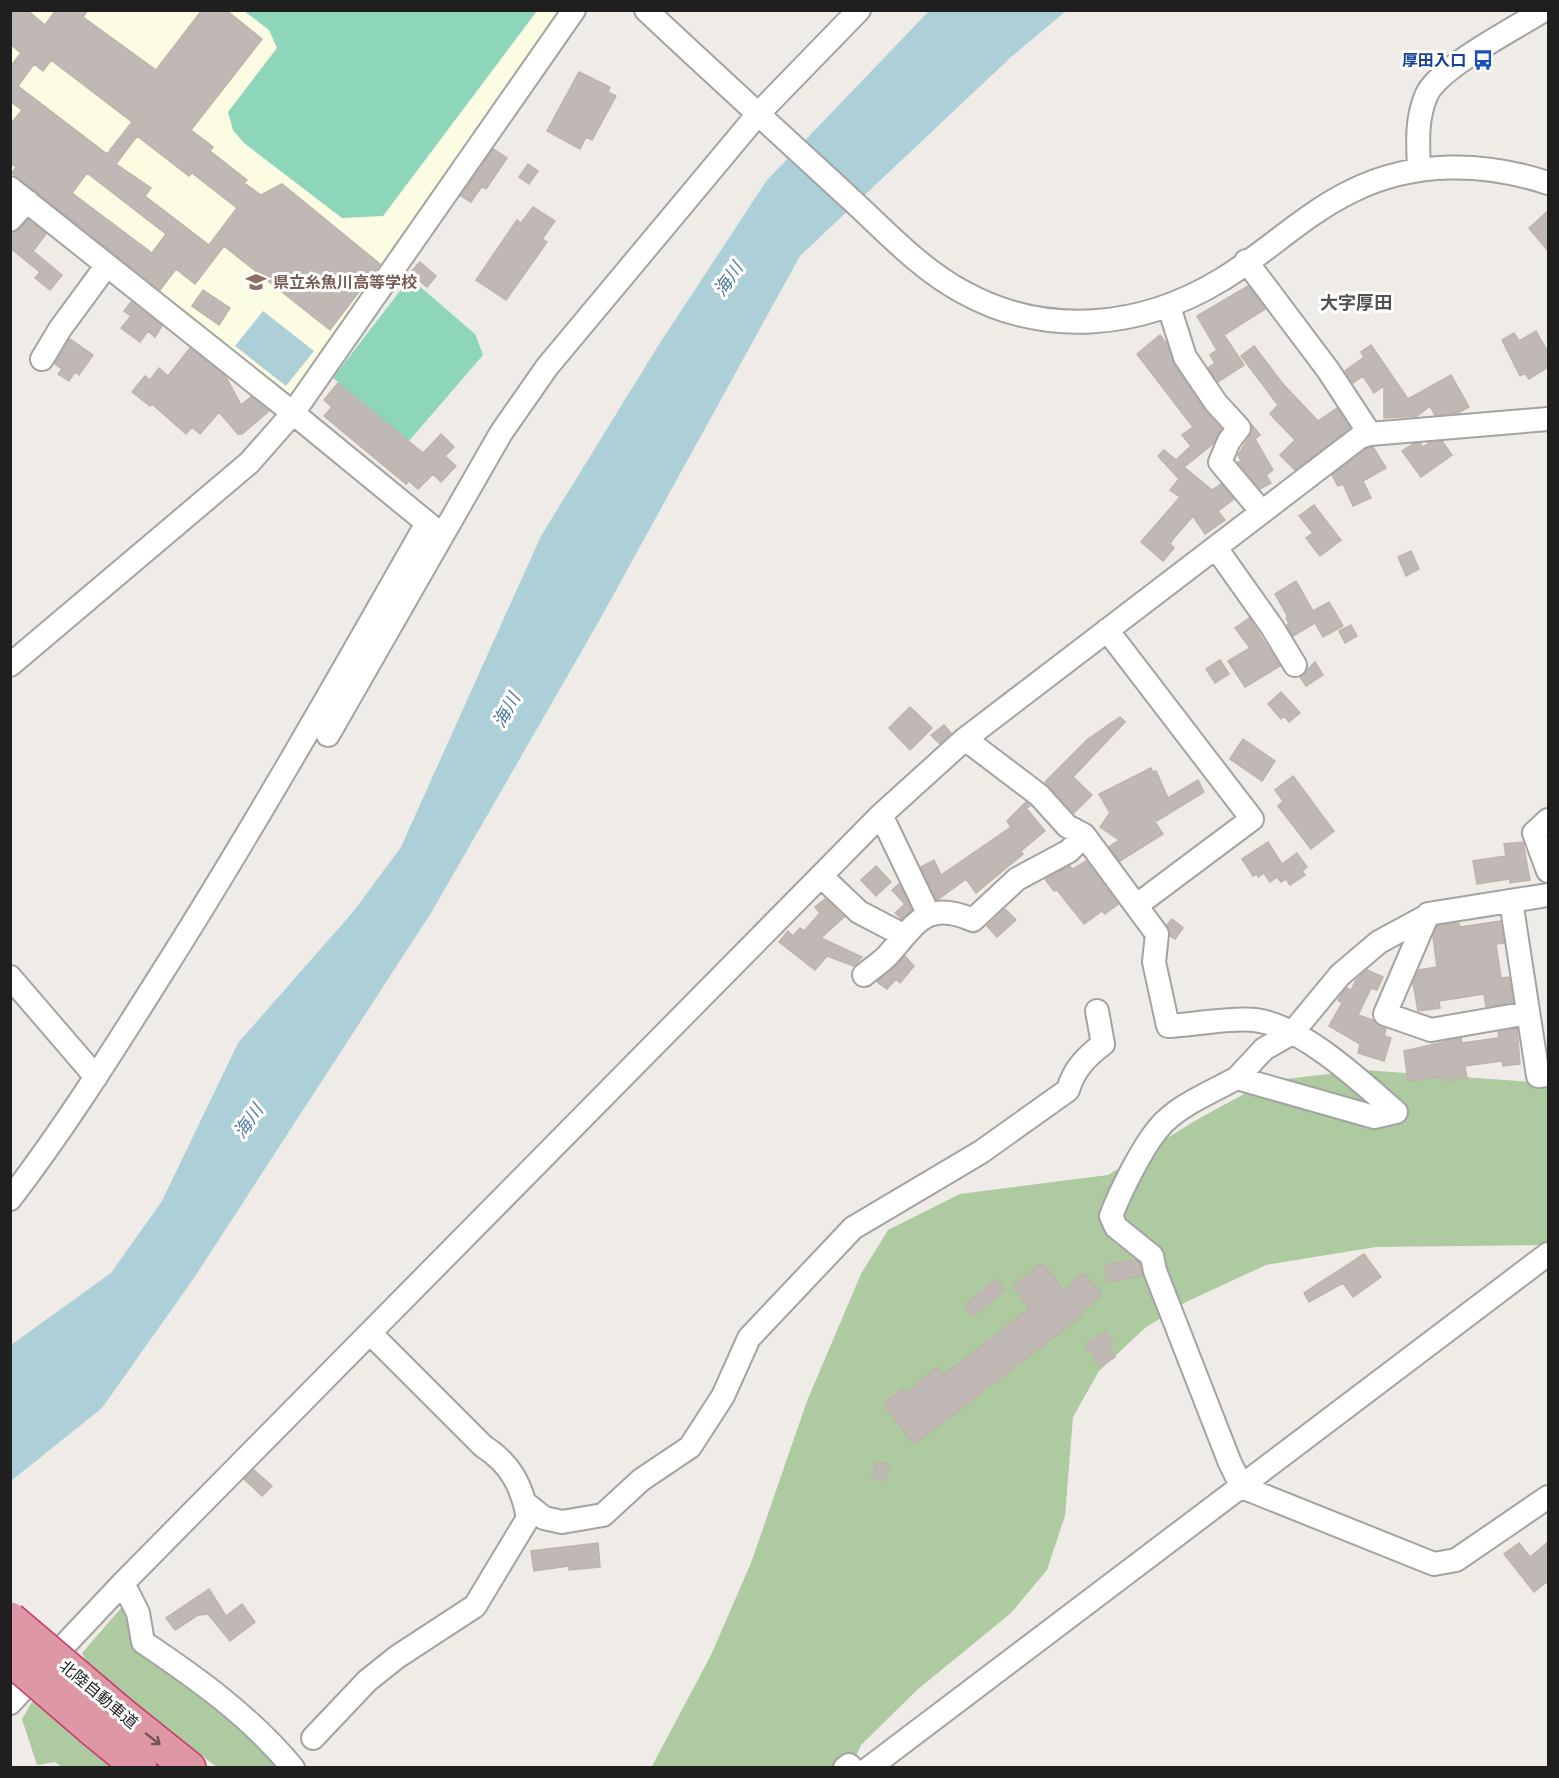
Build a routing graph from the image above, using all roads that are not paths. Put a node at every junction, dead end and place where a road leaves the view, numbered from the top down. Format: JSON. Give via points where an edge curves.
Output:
{"nodes":[{"id":1,"x":574,"y":10,"type":"edge"},
{"id":2,"x":646,"y":10,"type":"edge"},
{"id":3,"x":859,"y":10,"type":"edge"},
{"id":4,"x":1544,"y":10,"type":"edge"},
{"id":5,"x":758,"y":114,"type":"junction"},
{"id":6,"x":1419,"y":169,"type":"junction"},
{"id":7,"x":1548,"y":183,"type":"edge"},
{"id":8,"x":19,"y":195,"type":"edge"},
{"id":9,"x":10,"y":220,"type":"edge"},
{"id":10,"x":1246,"y":261,"type":"junction"},
{"id":11,"x":107,"y":265,"type":"junction"},
{"id":12,"x":1169,"y":307,"type":"junction"},
{"id":13,"x":42,"y":359,"type":"dead end"},
{"id":14,"x":293,"y":413,"type":"junction"},
{"id":15,"x":1548,"y":419,"type":"edge"},
{"id":16,"x":1370,"y":434,"type":"junction"},
{"id":17,"x":1262,"y":512,"type":"junction"},
{"id":18,"x":434,"y":529,"type":"junction"},
{"id":19,"x":1216,"y":548,"type":"junction"},
{"id":20,"x":1107,"y":630,"type":"junction"},
{"id":21,"x":13,"y":657,"type":"edge"},
{"id":22,"x":1295,"y":665,"type":"dead end"},
{"id":23,"x":328,"y":735,"type":"dead end"},
{"id":24,"x":965,"y":739,"type":"junction"},
{"id":25,"x":881,"y":815,"type":"junction"},
{"id":26,"x":1548,"y":820,"type":"edge"},
{"id":27,"x":1084,"y":835,"type":"junction"},
{"id":28,"x":1548,"y":871,"type":"edge"},
{"id":29,"x":821,"y":876,"type":"junction"},
{"id":30,"x":1548,"y":895,"type":"edge"},
{"id":31,"x":1511,"y":901,"type":"junction"},
{"id":32,"x":1137,"y":905,"type":"junction"},
{"id":33,"x":929,"y":915,"type":"junction"},
{"id":34,"x":1426,"y":916,"type":"junction"},
{"id":35,"x":903,"y":935,"type":"junction"},
{"id":36,"x":864,"y":975,"type":"dead end"},
{"id":37,"x":10,"y":977,"type":"edge"},
{"id":38,"x":1097,"y":1011,"type":"dead end"},
{"id":39,"x":1528,"y":1014,"type":"junction"},
{"id":40,"x":1292,"y":1033,"type":"junction"},
{"id":41,"x":1548,"y":1075,"type":"edge"},
{"id":42,"x":96,"y":1077,"type":"junction"},
{"id":43,"x":1237,"y":1078,"type":"junction"},
{"id":44,"x":10,"y":1198,"type":"edge"},
{"id":45,"x":1548,"y":1254,"type":"edge"},
{"id":46,"x":370,"y":1333,"type":"junction"},
{"id":47,"x":1242,"y":1487,"type":"junction"},
{"id":48,"x":1548,"y":1497,"type":"edge"},
{"id":49,"x":525,"y":1503,"type":"junction"},
{"id":50,"x":123,"y":1583,"type":"junction"},
{"id":51,"x":10,"y":1619,"type":"edge"},
{"id":52,"x":10,"y":1658,"type":"edge"},
{"id":53,"x":10,"y":1703,"type":"edge"},
{"id":54,"x":107,"y":1722,"type":"junction"},
{"id":55,"x":313,"y":1738,"type":"dead end"},
{"id":56,"x":140,"y":1767,"type":"edge"},
{"id":57,"x":189,"y":1767,"type":"edge"},
{"id":58,"x":293,"y":1767,"type":"edge"},
{"id":59,"x":845,"y":1767,"type":"edge"},
{"id":60,"x":852,"y":1767,"type":"edge"},
{"id":61,"x":869,"y":1767,"type":"edge"}],
"edges":[{"from":1,"to":14,"type":"street"},
{"from":2,"to":5,"type":"street"},
{"from":3,"to":5,"type":"street"},
{"from":4,"to":6,"type":"street","via":[[1464,60],[1441,77],[1427,94],[1418,131]]},
{"from":5,"to":12,"type":"street","via":[[912,256],[964,293],[1029,317],[1077,323],[1126,319]]},
{"from":5,"to":18,"type":"street","via":[[547,368]]},
{"from":6,"to":7,"type":"street","via":[[1487,169]]},
{"from":6,"to":10,"type":"street","via":[[1353,190],[1309,215]]},
{"from":8,"to":9,"type":"street"},
{"from":8,"to":11,"type":"street"},
{"from":10,"to":12,"type":"street","via":[[1223,279]]},
{"from":10,"to":16,"type":"street","via":[[1328,370]]},
{"from":11,"to":13,"type":"street"},
{"from":11,"to":14,"type":"street"},
{"from":12,"to":17,"type":"street","via":[[1185,357],[1216,403],[1239,428],[1220,462]]},
{"from":14,"to":18,"type":"street"},
{"from":14,"to":21,"type":"street","via":[[249,463]]},
{"from":15,"to":16,"type":"street"},
{"from":16,"to":17,"type":"street","via":[[1360,437]]},
{"from":17,"to":19,"type":"street"},
{"from":18,"to":23,"type":"street"},
{"from":18,"to":42,"type":"street"},
{"from":19,"to":20,"type":"street"},
{"from":19,"to":22,"type":"street"},
{"from":20,"to":24,"type":"street"},
{"from":20,"to":32,"type":"street","via":[[1252,819]]},
{"from":24,"to":25,"type":"street"},
{"from":24,"to":27,"type":"street","via":[[1039,795],[1067,826]]},
{"from":25,"to":29,"type":"street"},
{"from":25,"to":33,"type":"street"},
{"from":26,"to":28,"type":"street","via":[[1534,833]]},
{"from":27,"to":32,"type":"street"},
{"from":27,"to":33,"type":"street","via":[[1069,851],[1017,879],[973,920],[953,911]]},
{"from":29,"to":35,"type":"street","via":[[858,912]]},
{"from":29,"to":46,"type":"street"},
{"from":30,"to":31,"type":"street"},
{"from":31,"to":34,"type":"street"},
{"from":31,"to":39,"type":"street"},
{"from":32,"to":40,"type":"street","via":[[1158,934],[1154,962],[1168,1026],[1255,1020]]},
{"from":33,"to":35,"type":"street"},
{"from":34,"to":39,"type":"street","via":[[1385,1014],[1431,1030]]},
{"from":34,"to":40,"type":"street","via":[[1379,942],[1340,975]]},
{"from":35,"to":36,"type":"street","via":[[888,955]]},
{"from":37,"to":42,"type":"street"},
{"from":38,"to":49,"type":"street","via":[[1103,1044],[1072,1076],[1068,1090],[981,1152],[853,1228],[749,1338],[723,1396],[690,1447],[641,1480],[603,1515],[562,1522],[544,1518]]},
{"from":39,"to":41,"type":"street","via":[[1538,1076]]},
{"from":40,"to":43,"type":"street","via":[[1264,1049]]},
{"from":40,"to":43,"type":"street","via":[[1324,1051],[1396,1112],[1374,1117]]},
{"from":42,"to":44,"type":"street","via":[[50,1148]]},
{"from":43,"to":47,"type":"street","via":[[1172,1116],[1158,1129],[1111,1216],[1116,1227],[1152,1256]]},
{"from":45,"to":47,"type":"street"},
{"from":46,"to":49,"type":"street","via":[[483,1446],[502,1458]]},
{"from":46,"to":50,"type":"street"},
{"from":47,"to":48,"type":"street","via":[[1434,1564],[1456,1560]]},
{"from":47,"to":61,"type":"street"},
{"from":49,"to":55,"type":"street","via":[[528,1518],[474,1606],[375,1675]]},
{"from":50,"to":53,"type":"street"},
{"from":50,"to":58,"type":"street","via":[[138,1613],[143,1642],[214,1691],[271,1741]]},
{"from":51,"to":54,"type":"highway","name":"北陸自動車道","bridge":true},
{"from":52,"to":54,"type":"highway","name":"北陸自動車道","bridge":true},
{"from":54,"to":56,"type":"highway","name":"北陸自動車道"},
{"from":54,"to":57,"type":"highway","name":"北陸自動車道","one_way":true},
{"from":59,"to":60,"type":"street"}]}
